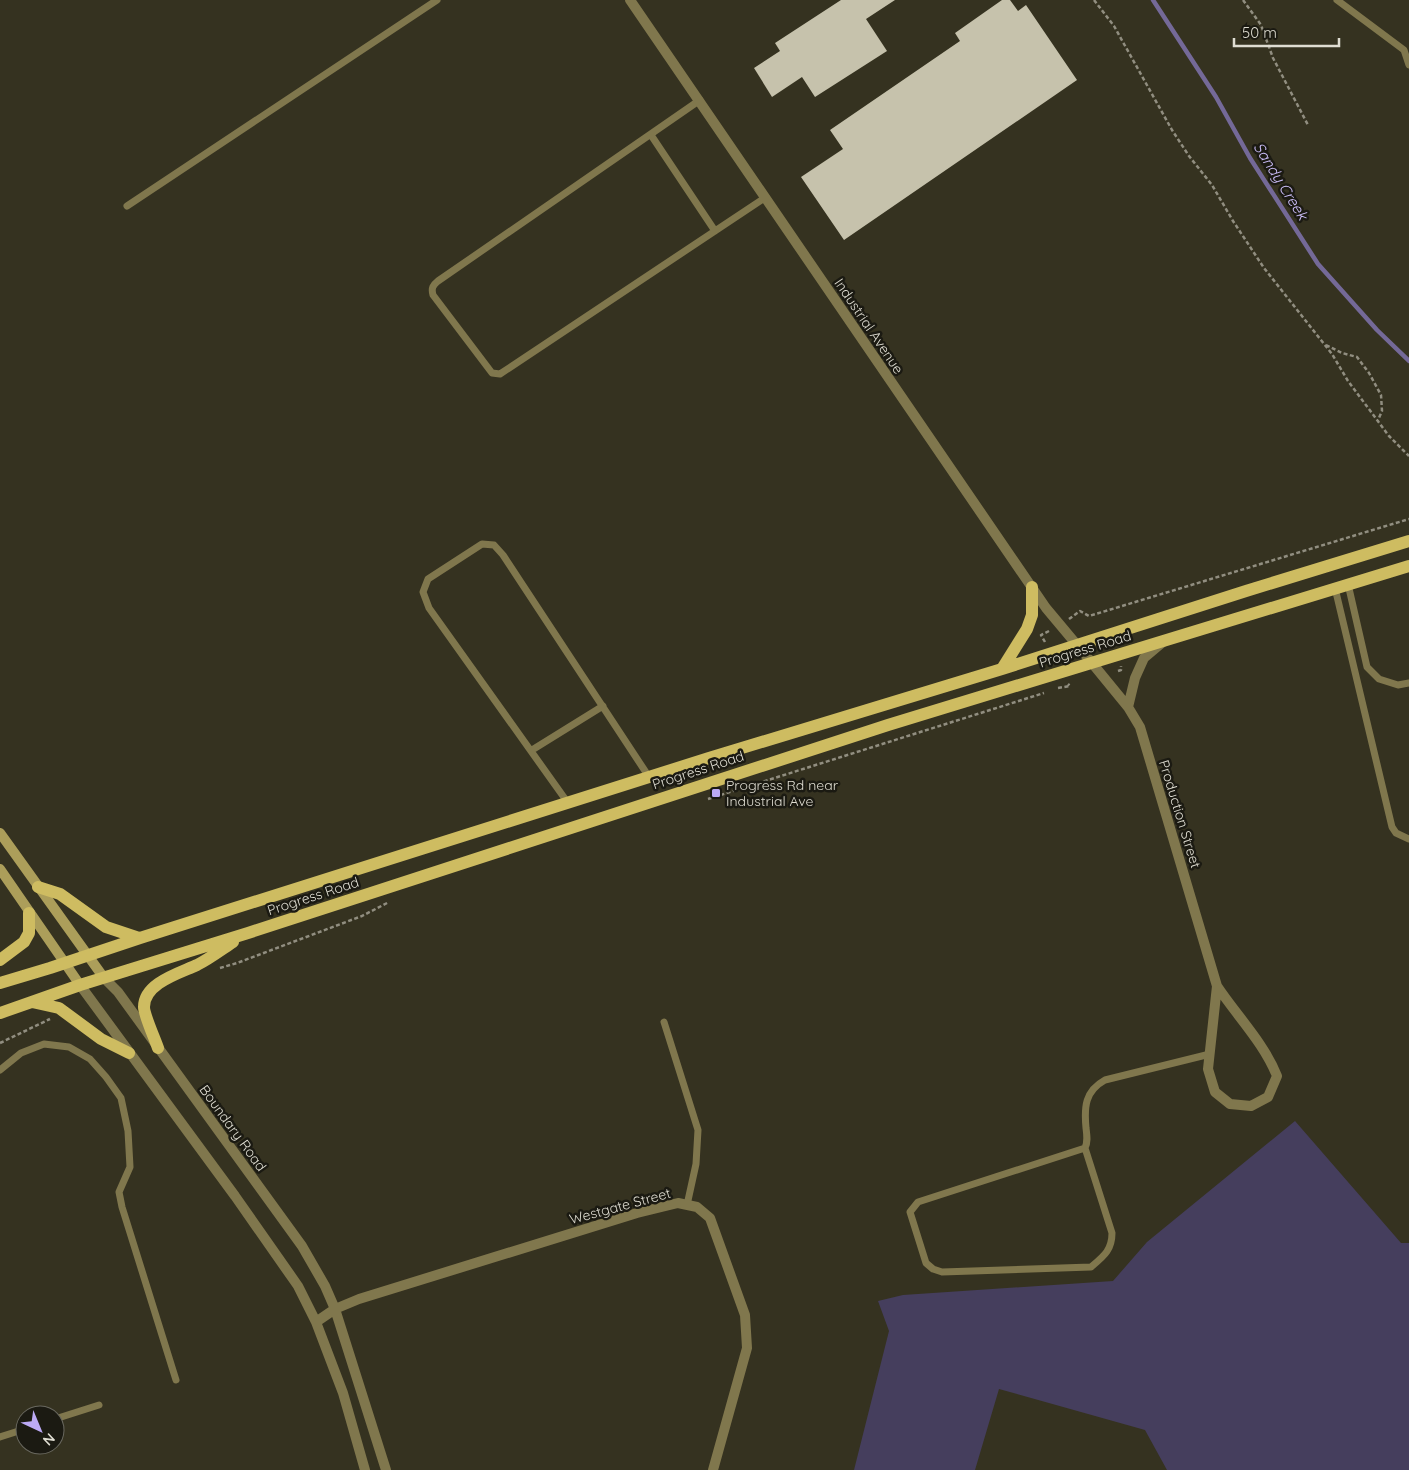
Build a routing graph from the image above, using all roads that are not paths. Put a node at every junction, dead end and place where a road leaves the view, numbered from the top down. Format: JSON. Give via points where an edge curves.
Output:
{"nodes":[{"id":1,"x":437,"y":0,"type":"edge"},
{"id":2,"x":630,"y":0,"type":"edge"},
{"id":3,"x":1337,"y":0,"type":"edge"},
{"id":4,"x":1406,"y":49,"type":"edge"},
{"id":5,"x":1409,"y":64,"type":"edge"},
{"id":6,"x":700,"y":100,"type":"junction"},
{"id":7,"x":651,"y":135,"type":"junction"},
{"id":8,"x":766,"y":197,"type":"junction"},
{"id":9,"x":128,"y":206,"type":"dead end"},
{"id":10,"x":715,"y":231,"type":"junction"},
{"id":11,"x":1409,"y":541,"type":"edge"},
{"id":12,"x":1409,"y":566,"type":"edge"},
{"id":13,"x":1348,"y":584,"type":"junction"},
{"id":14,"x":1032,"y":587,"type":"junction"},
{"id":15,"x":1335,"y":588,"type":"junction"},
{"id":16,"x":1166,"y":640,"type":"junction"},
{"id":17,"x":1077,"y":645,"type":"junction"},
{"id":18,"x":1092,"y":663,"type":"junction"},
{"id":19,"x":1002,"y":669,"type":"junction"},
{"id":20,"x":1409,"y":682,"type":"edge"},
{"id":21,"x":603,"y":706,"type":"junction"},
{"id":22,"x":1128,"y":707,"type":"junction"},
{"id":23,"x":532,"y":750,"type":"junction"},
{"id":24,"x":649,"y":777,"type":"junction"},
{"id":25,"x":568,"y":803,"type":"junction"},
{"id":26,"x":0,"y":833,"type":"edge"},
{"id":27,"x":1409,"y":839,"type":"edge"},
{"id":28,"x":0,"y":869,"type":"edge"},
{"id":29,"x":38,"y":887,"type":"junction"},
{"id":30,"x":29,"y":913,"type":"junction"},
{"id":31,"x":248,"y":933,"type":"junction"},
{"id":32,"x":140,"y":938,"type":"junction"},
{"id":33,"x":87,"y":956,"type":"junction"},
{"id":34,"x":0,"y":960,"type":"edge"},
{"id":35,"x":64,"y":963,"type":"junction"},
{"id":36,"x":104,"y":978,"type":"junction"},
{"id":37,"x":0,"y":983,"type":"edge"},
{"id":38,"x":80,"y":985,"type":"junction"},
{"id":39,"x":1217,"y":986,"type":"junction"},
{"id":40,"x":32,"y":1002,"type":"junction"},
{"id":41,"x":0,"y":1013,"type":"edge"},
{"id":42,"x":664,"y":1022,"type":"dead end"},
{"id":43,"x":158,"y":1048,"type":"junction"},
{"id":44,"x":130,"y":1053,"type":"junction"},
{"id":45,"x":1210,"y":1054,"type":"junction"},
{"id":46,"x":0,"y":1070,"type":"edge"},
{"id":47,"x":1085,"y":1148,"type":"junction"},
{"id":48,"x":687,"y":1205,"type":"junction"},
{"id":49,"x":335,"y":1309,"type":"junction"},
{"id":50,"x":316,"y":1322,"type":"junction"},
{"id":51,"x":176,"y":1380,"type":"dead end"},
{"id":52,"x":99,"y":1405,"type":"dead end"},
{"id":53,"x":65,"y":1416,"type":"edge"},
{"id":54,"x":15,"y":1432,"type":"edge"},
{"id":55,"x":0,"y":1437,"type":"edge"},
{"id":56,"x":365,"y":1470,"type":"edge"},
{"id":57,"x":386,"y":1470,"type":"edge"},
{"id":58,"x":713,"y":1470,"type":"edge"}],
"edges":[{"from":1,"to":9,"type":"lane"},
{"from":2,"to":6,"type":"street","name":"Industrial Avenue"},
{"from":3,"to":4,"type":"lane"},
{"from":4,"to":5,"type":"lane"},
{"from":6,"to":7,"type":"lane"},
{"from":6,"to":8,"type":"street","name":"Industrial Avenue"},
{"from":7,"to":10,"type":"lane"},
{"from":7,"to":10,"type":"lane","via":[[438,281],[432,290],[434,294],[492,373],[500,374]]},
{"from":8,"to":10,"type":"lane"},
{"from":8,"to":14,"type":"street","name":"Industrial Avenue"},
{"from":11,"to":17,"type":"main road","name":"Progress Road"},
{"from":12,"to":13,"type":"main road","name":"Progress Road"},
{"from":13,"to":15,"type":"main road","name":"Progress Road"},
{"from":13,"to":20,"type":"lane","via":[[1366,667],[1379,679],[1398,685]]},
{"from":14,"to":17,"type":"street","name":"Industrial Avenue"},
{"from":14,"to":19,"type":"main road","via":[[1032,615],[1027,629]]},
{"from":15,"to":16,"type":"main road","name":"Progress Road"},
{"from":15,"to":27,"type":"lane","via":[[1392,827]]},
{"from":16,"to":18,"type":"main road","name":"Progress Road"},
{"from":16,"to":22,"type":"street","via":[[1144,658]]},
{"from":17,"to":18,"type":"street","name":"Industrial Avenue"},
{"from":17,"to":19,"type":"main road","name":"Progress Road"},
{"from":18,"to":22,"type":"street","name":"Production Street"},
{"from":18,"to":31,"type":"main road","name":"Progress Road","via":[[645,803]]},
{"from":19,"to":24,"type":"main road","name":"Progress Road"},
{"from":21,"to":23,"type":"lane"},
{"from":21,"to":23,"type":"lane","via":[[503,555],[494,545],[482,544],[428,579],[422,592],[429,608]]},
{"from":21,"to":24,"type":"lane"},
{"from":22,"to":39,"type":"street","name":"Production Street","via":[[1140,727]]},
{"from":23,"to":25,"type":"lane"},
{"from":24,"to":25,"type":"main road","name":"Progress Road"},
{"from":25,"to":32,"type":"main road","name":"Progress Road"},
{"from":26,"to":29,"type":"main road","name":"Boundary Road"},
{"from":28,"to":30,"type":"main road"},
{"from":29,"to":32,"type":"main road","via":[[60,894],[106,927]]},
{"from":29,"to":33,"type":"main road","name":"Boundary Road"},
{"from":30,"to":34,"type":"main road","via":[[29,933],[24,942]]},
{"from":30,"to":35,"type":"main road"},
{"from":31,"to":36,"type":"main road","name":"Progress Road"},
{"from":31,"to":43,"type":"main road","via":[[198,964],[166,978],[151,990],[144,1007]]},
{"from":32,"to":33,"type":"main road","name":"Progress Road"},
{"from":33,"to":35,"type":"main road","name":"Progress Road"},
{"from":33,"to":36,"type":"main road","name":"Boundary Road"},
{"from":35,"to":37,"type":"main road","name":"Progress Road"},
{"from":35,"to":38,"type":"main road"},
{"from":36,"to":38,"type":"main road","name":"Progress Road"},
{"from":36,"to":43,"type":"street","name":"Boundary Road","via":[[118,992]]},
{"from":38,"to":40,"type":"main road","name":"Progress Road"},
{"from":38,"to":44,"type":"street"},
{"from":39,"to":45,"type":"street","name":"Production Street"},
{"from":39,"to":45,"type":"street","name":"Production Street","via":[[1270,1058],[1277,1076],[1268,1098],[1252,1106],[1230,1104],[1215,1092],[1208,1069]]},
{"from":40,"to":41,"type":"main road","name":"Progress Road"},
{"from":40,"to":44,"type":"main road","via":[[59,1008],[101,1039]]},
{"from":42,"to":48,"type":"lane","via":[[698,1130],[696,1164]]},
{"from":43,"to":49,"type":"street","name":"Boundary Road","via":[[302,1246]]},
{"from":44,"to":50,"type":"street","via":[[298,1286]]},
{"from":45,"to":47,"type":"lane","via":[[1095,1085],[1088,1097],[1085,1116],[1088,1143]]},
{"from":46,"to":51,"type":"lane","via":[[21,1053],[44,1044],[68,1047],[90,1059],[121,1098],[128,1131],[130,1166],[119,1192]]},
{"from":47,"to":47,"type":"lane","via":[[918,1202],[910,1212],[926,1263],[942,1272],[1091,1266],[1106,1255],[1112,1233]]},
{"from":48,"to":49,"type":"street","name":"Westgate Street","via":[[678,1203],[637,1213]]},
{"from":48,"to":58,"type":"street","name":"Westgate Street","via":[[710,1218],[745,1315],[747,1348]]},
{"from":49,"to":50,"type":"street","name":"Westgate Street"},
{"from":49,"to":57,"type":"street","name":"Boundary Road"},
{"from":50,"to":56,"type":"street","via":[[343,1392]]},
{"from":52,"to":53,"type":"lane"},
{"from":54,"to":55,"type":"lane"}]}
